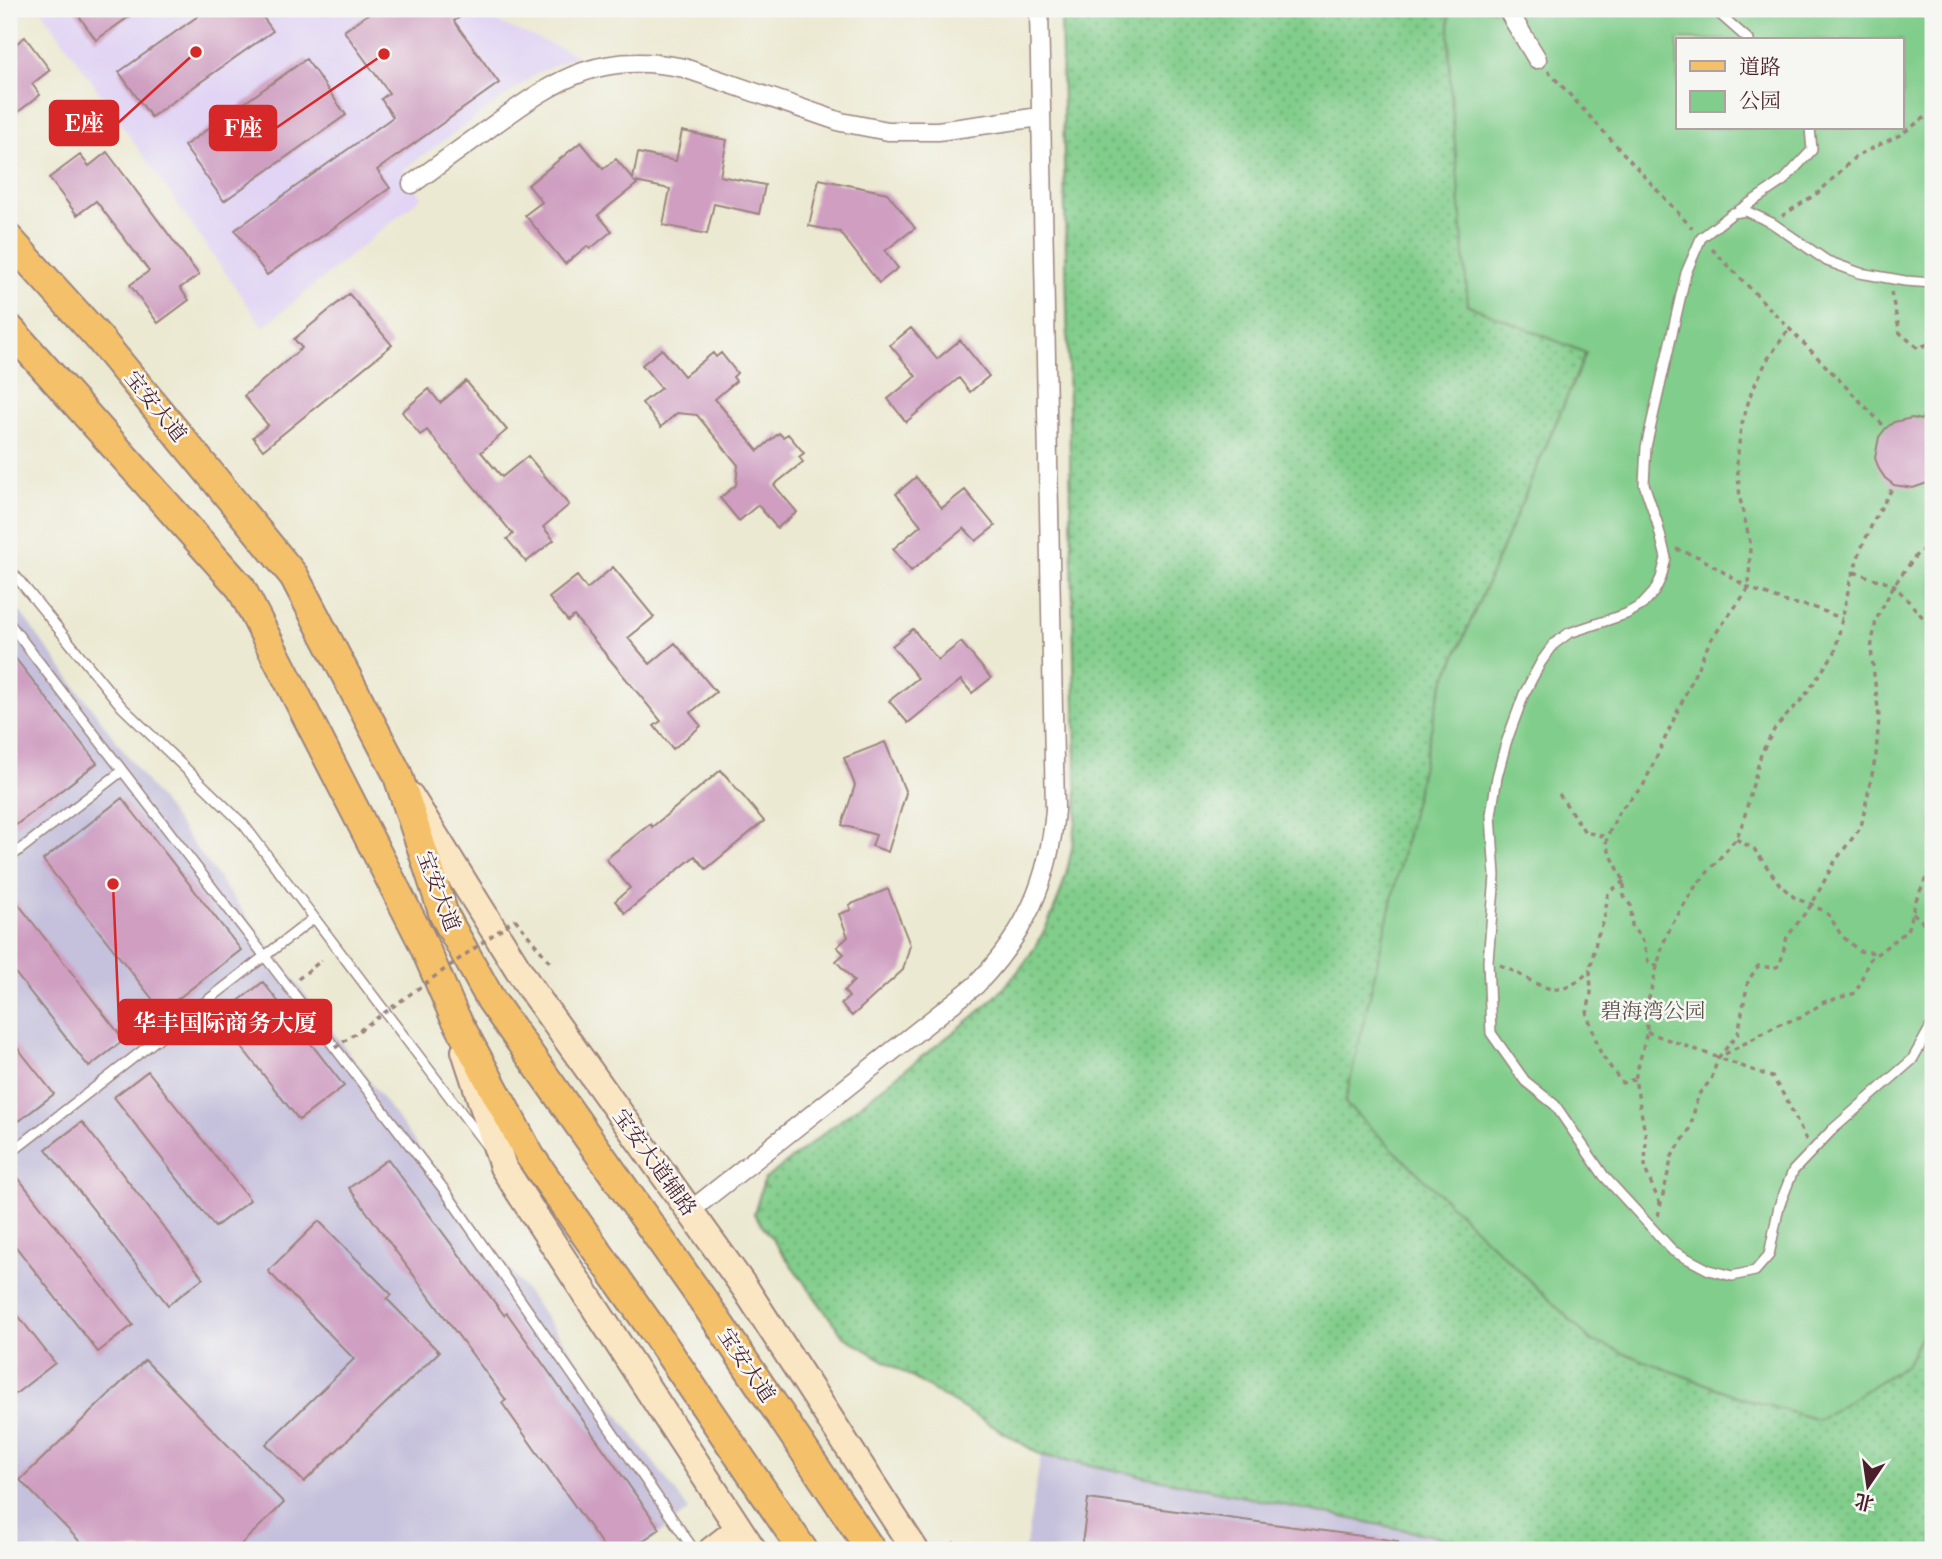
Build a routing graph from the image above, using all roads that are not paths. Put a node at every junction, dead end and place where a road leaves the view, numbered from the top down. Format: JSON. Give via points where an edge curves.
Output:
{"nodes":[{"id":1,"x":1038,"y":9,"type":"edge"},
{"id":2,"x":1507,"y":9,"type":"edge"},
{"id":3,"x":1714,"y":9,"type":"edge"},
{"id":4,"x":1747,"y":38,"type":"edge"},
{"id":5,"x":1537,"y":59,"type":"road end"},
{"id":6,"x":1040,"y":117,"type":"junction"},
{"id":7,"x":1810,"y":130,"type":"edge"},
{"id":8,"x":412,"y":184,"type":"dead end"},
{"id":9,"x":1733,"y":214,"type":"junction"},
{"id":10,"x":9,"y":239,"type":"edge"},
{"id":11,"x":1933,"y":283,"type":"edge"},
{"id":12,"x":9,"y":328,"type":"edge"},
{"id":13,"x":9,"y":568,"type":"edge"},
{"id":14,"x":9,"y":623,"type":"edge"},
{"id":15,"x":122,"y":771,"type":"junction"},
{"id":16,"x":397,"y":773,"type":"junction"},
{"id":17,"x":9,"y":858,"type":"edge"},
{"id":18,"x":314,"y":918,"type":"junction"},
{"id":19,"x":265,"y":956,"type":"junction"},
{"id":20,"x":453,"y":1013,"type":"junction"},
{"id":21,"x":1933,"y":1023,"type":"edge"},
{"id":22,"x":9,"y":1154,"type":"edge"},
{"id":23,"x":503,"y":1167,"type":"junction"},
{"id":24,"x":690,"y":1211,"type":"junction"},
{"id":25,"x":746,"y":1540,"type":"edge"},
{"id":26,"x":694,"y":1550,"type":"edge"},
{"id":27,"x":712,"y":1550,"type":"edge"},
{"id":28,"x":803,"y":1550,"type":"edge"},
{"id":29,"x":871,"y":1550,"type":"edge"},
{"id":30,"x":915,"y":1550,"type":"edge"}],
"edges":[{"from":1,"to":6,"type":"street"},
{"from":2,"to":5,"type":"street"},
{"from":3,"to":4,"type":"lane"},
{"from":6,"to":8,"type":"street","via":[[938,131],[888,131],[841,122],[684,68],[623,63],[582,71],[545,88]]},
{"from":6,"to":24,"type":"street","via":[[1055,810],[1042,882],[1008,948],[976,985]]},
{"from":7,"to":9,"type":"lane","via":[[1812,150],[1784,180]]},
{"from":9,"to":11,"type":"lane","via":[[1757,214],[1827,261],[1860,274]]},
{"from":9,"to":21,"type":"lane","via":[[1701,238],[1686,273],[1646,447],[1644,484],[1666,558],[1661,578],[1642,605],[1569,633],[1555,644],[1524,694],[1506,743],[1491,816],[1495,876],[1488,961],[1491,1033],[1525,1081],[1555,1105],[1604,1176],[1673,1251],[1732,1276],[1755,1271],[1769,1255],[1779,1206],[1793,1171],[1912,1060]]},
{"from":10,"to":16,"type":"main road","name":"宝安大道","via":[[98,337],[294,576]]},
{"from":12,"to":20,"type":"main road","name":"宝安大道","via":[[241,588],[421,939]]},
{"from":13,"to":18,"type":"lane","via":[[122,708],[244,825]]},
{"from":14,"to":15,"type":"lane"},
{"from":15,"to":17,"type":"lane"},
{"from":15,"to":19,"type":"lane"},
{"from":16,"to":24,"type":"main road","name":"宝安大道辅路","via":[[530,988]]},
{"from":16,"to":29,"type":"main road","name":"宝安大道","via":[[444,915],[491,1000],[708,1306]]},
{"from":18,"to":19,"type":"lane"},
{"from":18,"to":23,"type":"lane"},
{"from":19,"to":22,"type":"lane"},
{"from":19,"to":26,"type":"lane","via":[[445,1191]]},
{"from":20,"to":23,"type":"main road"},
{"from":20,"to":28,"type":"main road","name":"宝安大道","via":[[530,1156]]},
{"from":23,"to":25,"type":"main road"},
{"from":24,"to":30,"type":"main road","name":"宝安大道辅路"},
{"from":25,"to":27,"type":"main road"}]}
